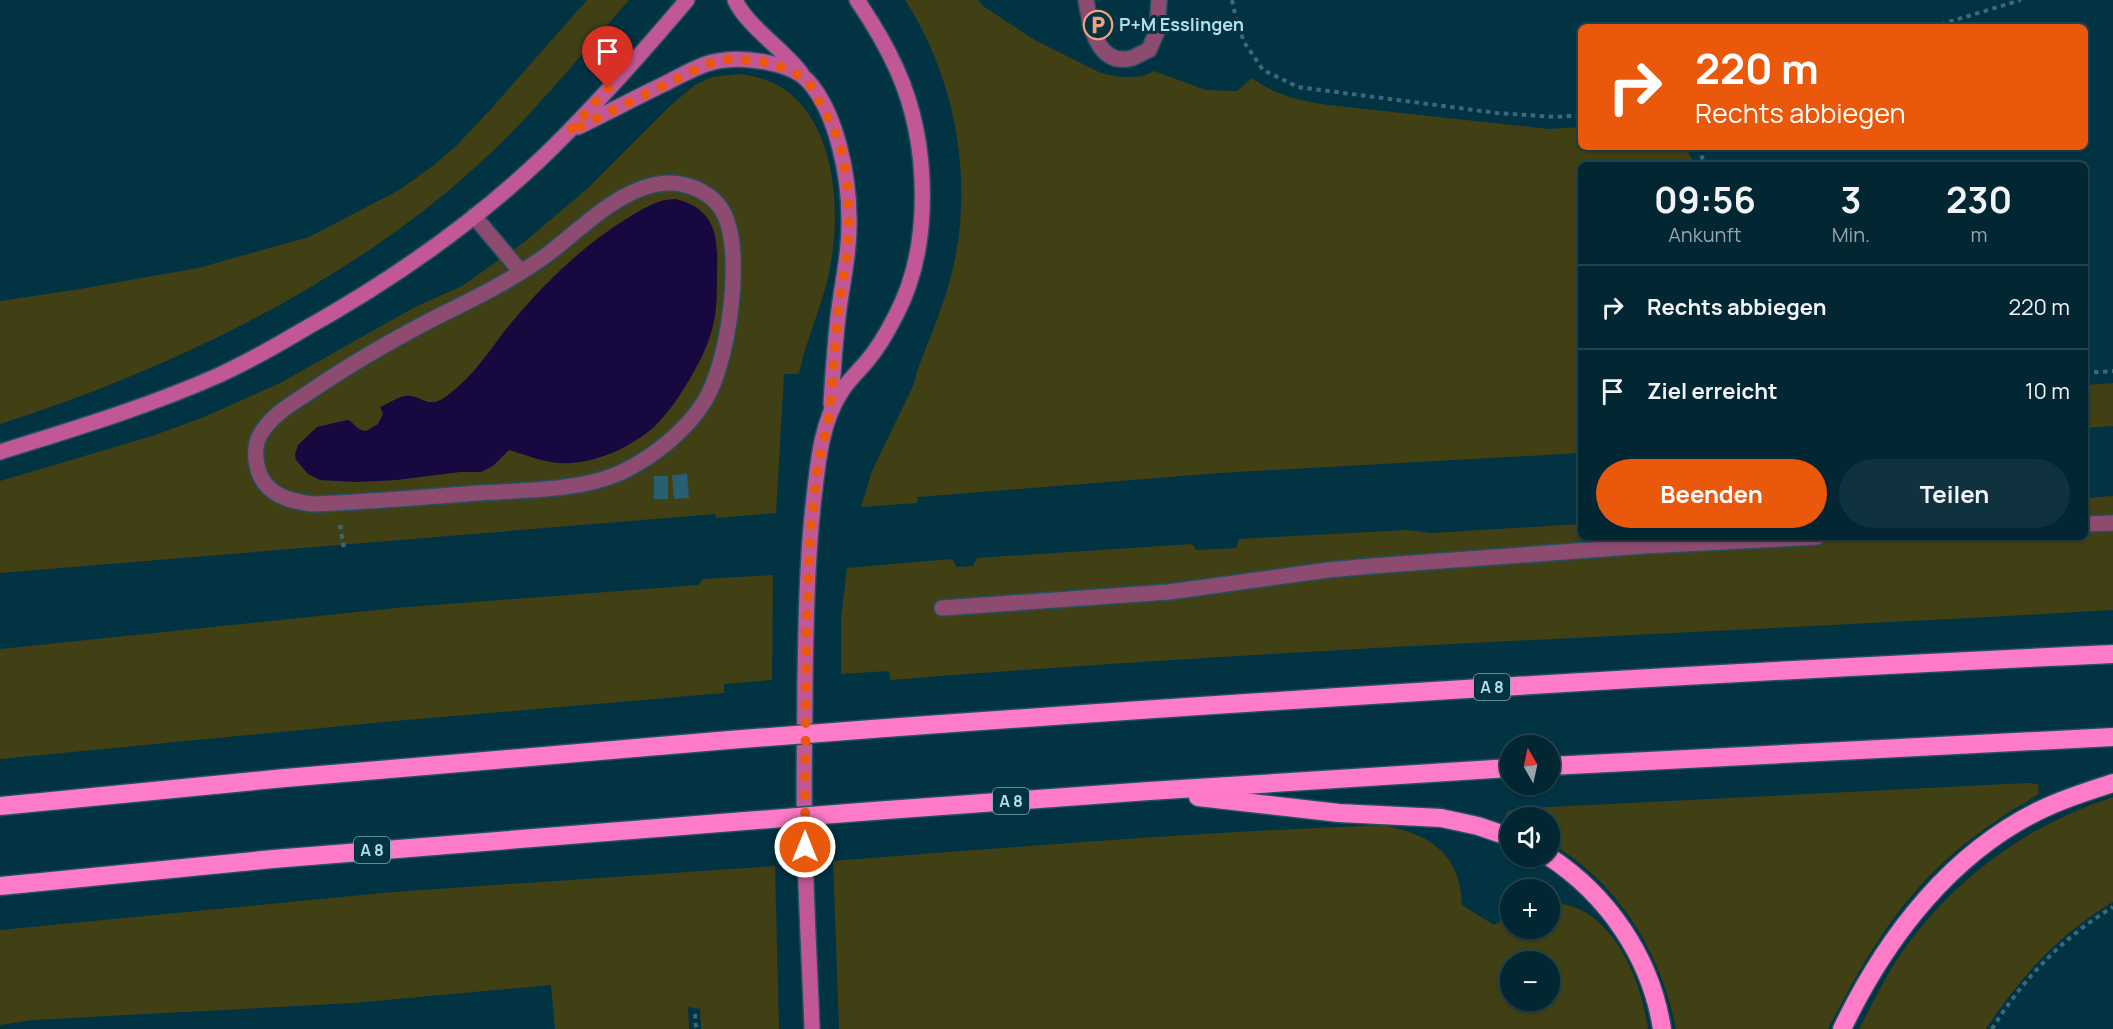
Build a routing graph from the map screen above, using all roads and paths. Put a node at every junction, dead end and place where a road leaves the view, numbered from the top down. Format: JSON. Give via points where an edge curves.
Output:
{"nodes":[{"id":1,"x":687,"y":0,"type":"edge"},
{"id":2,"x":735,"y":0,"type":"edge"},
{"id":3,"x":857,"y":0,"type":"edge"},
{"id":4,"x":1086,"y":0,"type":"edge"},
{"id":5,"x":1159,"y":0,"type":"edge"},
{"id":6,"x":1232,"y":0,"type":"edge"},
{"id":7,"x":2021,"y":0,"type":"edge"},
{"id":8,"x":1942,"y":24,"type":"edge"},
{"id":9,"x":808,"y":81,"type":"junction"},
{"id":10,"x":1578,"y":116,"type":"edge"},
{"id":11,"x":569,"y":132,"type":"junction"},
{"id":12,"x":474,"y":216,"type":"junction"},
{"id":13,"x":521,"y":272,"type":"junction"},
{"id":14,"x":2113,"y":371,"type":"edge"},
{"id":15,"x":2088,"y":373,"type":"edge"},
{"id":16,"x":830,"y":413,"type":"junction"},
{"id":17,"x":0,"y":452,"type":"edge"},
{"id":18,"x":2113,"y":523,"type":"edge"},
{"id":19,"x":2088,"y":524,"type":"edge"},
{"id":20,"x":1760,"y":540,"type":"edge"},
{"id":21,"x":942,"y":608,"type":"dead end"},
{"id":22,"x":2113,"y":654,"type":"edge"},
{"id":23,"x":2113,"y":737,"type":"edge"},
{"id":24,"x":1560,"y":765,"type":"edge"},
{"id":25,"x":1500,"y":769,"type":"edge"},
{"id":26,"x":2113,"y":783,"type":"edge"},
{"id":27,"x":1149,"y":791,"type":"junction"},
{"id":28,"x":0,"y":806,"type":"edge"},
{"id":29,"x":1500,"y":834,"type":"edge"},
{"id":30,"x":1560,"y":865,"type":"edge"},
{"id":31,"x":0,"y":886,"type":"edge"},
{"id":32,"x":2113,"y":908,"type":"edge"},
{"id":33,"x":695,"y":1014,"type":"dead end"},
{"id":34,"x":696,"y":1029,"type":"edge"},
{"id":35,"x":812,"y":1029,"type":"edge"},
{"id":36,"x":1662,"y":1029,"type":"edge"},
{"id":37,"x":1842,"y":1029,"type":"edge"},
{"id":38,"x":1992,"y":1029,"type":"edge"}],
"edges":[{"from":1,"to":11,"type":"main road"},
{"from":2,"to":9,"type":"main road"},
{"from":3,"to":16,"type":"main road","via":[[898,71],[910,109],[921,167],[921,226],[912,272],[898,312]]},
{"from":4,"to":5,"type":"lane","via":[[1100,49],[1119,59],[1149,50],[1157,32]]},
{"from":6,"to":10,"type":"path","via":[[1244,42],[1263,70],[1298,87],[1497,112]]},
{"from":7,"to":8,"type":"path"},
{"from":9,"to":11,"type":"main road","via":[[770,63],[747,59],[717,61]]},
{"from":9,"to":16,"type":"main road","via":[[838,140],[848,193],[849,236]]},
{"from":11,"to":12,"type":"main road"},
{"from":12,"to":13,"type":"lane"},
{"from":12,"to":17,"type":"main road","via":[[370,290],[247,361],[120,413]]},
{"from":13,"to":13,"type":"lane","via":[[385,345],[284,409],[264,429],[256,446],[257,467],[267,487],[284,499],[312,504],[579,484],[608,478],[643,461],[693,418],[710,393],[722,361],[732,297],[729,228],[724,213],[710,197],[677,184],[638,190],[603,210]]},
{"from":14,"to":15,"type":"path"},
{"from":16,"to":35,"type":"main road","via":[[814,497],[807,608],[804,836]]},
{"from":18,"to":19,"type":"lane"},
{"from":20,"to":21,"type":"lane","via":[[1372,566],[1134,596]]},
{"from":22,"to":28,"type":"highway","number":"A 8","bridge":true,"via":[[1701,674],[1189,706],[729,740]]},
{"from":23,"to":24,"type":"highway"},
{"from":25,"to":27,"type":"highway","number":"A 8"},
{"from":26,"to":37,"type":"highway","via":[[2055,803],[2021,821],[1952,873],[1897,935]]},
{"from":27,"to":29,"type":"highway","via":[[1339,813],[1441,818]]},
{"from":27,"to":31,"type":"highway","number":"A 8","bridge":true,"via":[[273,859]]},
{"from":30,"to":36,"type":"highway","via":[[1589,890],[1622,928],[1647,975]]},
{"from":32,"to":38,"type":"path","via":[[2078,931],[2040,966]]},
{"from":33,"to":34,"type":"path"}]}
